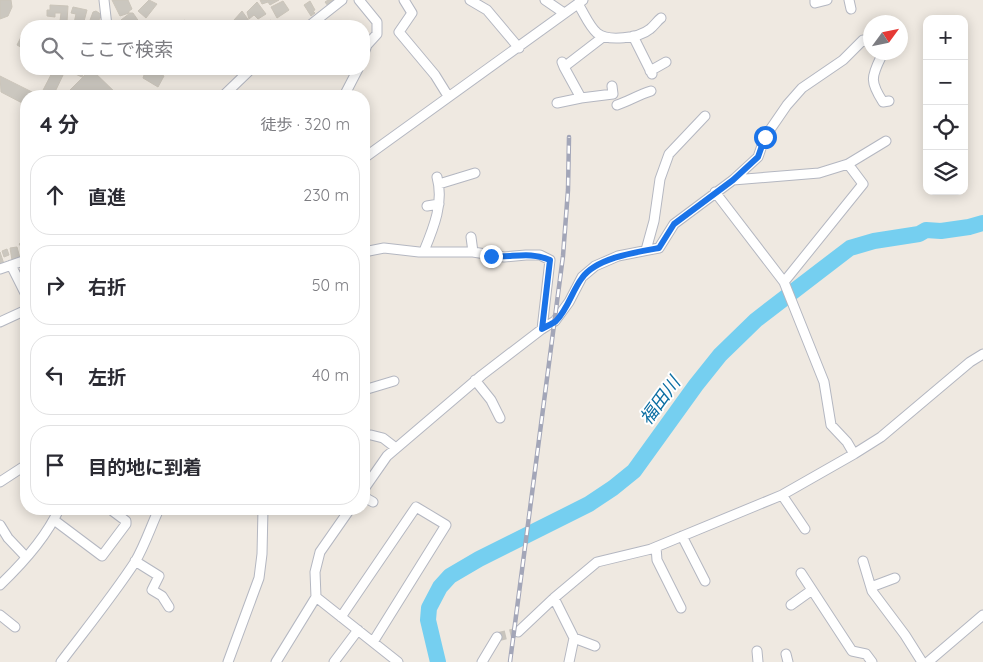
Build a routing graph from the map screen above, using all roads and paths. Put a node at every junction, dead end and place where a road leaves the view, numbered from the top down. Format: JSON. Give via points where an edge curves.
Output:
{"nodes":[{"id":1,"x":104,"y":0,"type":"edge"},
{"id":2,"x":342,"y":0,"type":"edge"},
{"id":3,"x":359,"y":0,"type":"edge"},
{"id":4,"x":404,"y":0,"type":"edge"},
{"id":5,"x":470,"y":0,"type":"edge"},
{"id":6,"x":544,"y":0,"type":"edge"},
{"id":7,"x":815,"y":0,"type":"edge"},
{"id":8,"x":827,"y":0,"type":"edge"},
{"id":9,"x":580,"y":2,"type":"edge"},
{"id":10,"x":564,"y":13,"type":"junction"},
{"id":11,"x":661,"y":18,"type":"dead end"},
{"id":12,"x":106,"y":20,"type":"edge"},
{"id":13,"x":317,"y":20,"type":"edge"},
{"id":14,"x":633,"y":36,"type":"junction"},
{"id":15,"x":603,"y":37,"type":"junction"},
{"id":16,"x":863,"y":40,"type":"edge"},
{"id":17,"x":370,"y":41,"type":"edge"},
{"id":18,"x":519,"y":48,"type":"junction"},
{"id":19,"x":880,"y":60,"type":"edge"},
{"id":20,"x":666,"y":62,"type":"dead end"},
{"id":21,"x":246,"y":75,"type":"edge"},
{"id":22,"x":355,"y":75,"type":"edge"},
{"id":23,"x":229,"y":90,"type":"edge"},
{"id":24,"x":347,"y":90,"type":"edge"},
{"id":25,"x":651,"y":91,"type":"dead end"},
{"id":26,"x":448,"y":96,"type":"junction"},
{"id":27,"x":581,"y":98,"type":"junction"},
{"id":28,"x":889,"y":101,"type":"dead end"},
{"id":29,"x":557,"y":104,"type":"dead end"},
{"id":30,"x":705,"y":116,"type":"dead end"},
{"id":31,"x":886,"y":141,"type":"dead end"},
{"id":32,"x":370,"y":154,"type":"edge"},
{"id":33,"x":848,"y":164,"type":"junction"},
{"id":34,"x":475,"y":174,"type":"dead end"},
{"id":35,"x":733,"y":180,"type":"junction"},
{"id":36,"x":714,"y":192,"type":"junction"},
{"id":37,"x":439,"y":204,"type":"junction"},
{"id":38,"x":427,"y":206,"type":"dead end"},
{"id":39,"x":471,"y":237,"type":"dead end"},
{"id":40,"x":646,"y":250,"type":"junction"},
{"id":41,"x":370,"y":251,"type":"edge"},
{"id":42,"x":424,"y":251,"type":"junction"},
{"id":43,"x":473,"y":252,"type":"junction"},
{"id":44,"x":20,"y":262,"type":"edge"},
{"id":45,"x":10,"y":265,"type":"junction"},
{"id":46,"x":0,"y":269,"type":"edge"},
{"id":47,"x":784,"y":282,"type":"junction"},
{"id":48,"x":20,"y":284,"type":"edge"},
{"id":49,"x":20,"y":313,"type":"edge"},
{"id":50,"x":0,"y":322,"type":"edge"},
{"id":51,"x":542,"y":329,"type":"junction"},
{"id":52,"x":983,"y":354,"type":"edge"},
{"id":53,"x":475,"y":380,"type":"junction"},
{"id":54,"x":394,"y":381,"type":"dead end"},
{"id":55,"x":370,"y":388,"type":"edge"},
{"id":56,"x":500,"y":418,"type":"dead end"},
{"id":57,"x":371,"y":435,"type":"dead end"},
{"id":58,"x":396,"y":448,"type":"junction"},
{"id":59,"x":854,"y":454,"type":"junction"},
{"id":60,"x":20,"y":469,"type":"edge"},
{"id":61,"x":370,"y":480,"type":"edge"},
{"id":62,"x":0,"y":482,"type":"edge"},
{"id":63,"x":782,"y":495,"type":"junction"},
{"id":64,"x":370,"y":500,"type":"edge"},
{"id":65,"x":373,"y":502,"type":"dead end"},
{"id":66,"x":56,"y":515,"type":"edge"},
{"id":67,"x":118,"y":515,"type":"edge"},
{"id":68,"x":157,"y":515,"type":"edge"},
{"id":69,"x":263,"y":515,"type":"edge"},
{"id":70,"x":346,"y":515,"type":"edge"},
{"id":71,"x":54,"y":520,"type":"junction"},
{"id":72,"x":0,"y":525,"type":"edge"},
{"id":73,"x":805,"y":529,"type":"dead end"},
{"id":74,"x":682,"y":536,"type":"junction"},
{"id":75,"x":656,"y":547,"type":"junction"},
{"id":76,"x":26,"y":557,"type":"junction"},
{"id":77,"x":135,"y":561,"type":"junction"},
{"id":78,"x":863,"y":561,"type":"dead end"},
{"id":79,"x":801,"y":574,"type":"dead end"},
{"id":80,"x":895,"y":578,"type":"dead end"},
{"id":81,"x":705,"y":581,"type":"dead end"},
{"id":82,"x":0,"y":585,"type":"edge"},
{"id":83,"x":871,"y":587,"type":"junction"},
{"id":84,"x":812,"y":590,"type":"junction"},
{"id":85,"x":316,"y":596,"type":"junction"},
{"id":86,"x":554,"y":598,"type":"junction"},
{"id":87,"x":791,"y":605,"type":"dead end"},
{"id":88,"x":169,"y":607,"type":"dead end"},
{"id":89,"x":681,"y":608,"type":"dead end"},
{"id":90,"x":0,"y":615,"type":"edge"},
{"id":91,"x":983,"y":615,"type":"edge"},
{"id":92,"x":341,"y":618,"type":"junction"},
{"id":93,"x":15,"y":627,"type":"dead end"},
{"id":94,"x":358,"y":630,"type":"junction"},
{"id":95,"x":518,"y":632,"type":"tunnel mouth"},
{"id":96,"x":497,"y":637,"type":"dead end"},
{"id":97,"x":574,"y":638,"type":"junction"},
{"id":98,"x":373,"y":642,"type":"junction"},
{"id":99,"x":595,"y":646,"type":"dead end"},
{"id":100,"x":757,"y":652,"type":"dead end"},
{"id":101,"x":394,"y":661,"type":"edge"},
{"id":102,"x":61,"y":662,"type":"edge"},
{"id":103,"x":228,"y":662,"type":"edge"},
{"id":104,"x":276,"y":662,"type":"edge"},
{"id":105,"x":334,"y":662,"type":"edge"},
{"id":106,"x":482,"y":662,"type":"edge"},
{"id":107,"x":568,"y":662,"type":"edge"},
{"id":108,"x":758,"y":662,"type":"edge"},
{"id":109,"x":872,"y":662,"type":"edge"},
{"id":110,"x":922,"y":662,"type":"edge"},
{"id":111,"x":928,"y":662,"type":"edge"}],
"edges":[{"from":1,"to":12,"type":"street"},
{"from":2,"to":13,"type":"street"},
{"from":3,"to":17,"type":"street","via":[[377,22],[377,34]]},
{"from":4,"to":26,"type":"street","via":[[412,13],[399,32]]},
{"from":5,"to":18,"type":"street","via":[[487,10]]},
{"from":6,"to":10,"type":"street"},
{"from":7,"to":8,"type":"street","via":[[815,3]]},
{"from":9,"to":10,"type":"street"},
{"from":9,"to":15,"type":"street","via":[[596,32]]},
{"from":10,"to":18,"type":"street"},
{"from":11,"to":14,"type":"street","via":[[649,30]]},
{"from":14,"to":15,"type":"street"},
{"from":14,"to":20,"type":"street","via":[[651,72]]},
{"from":15,"to":27,"type":"street","via":[[563,64]]},
{"from":16,"to":35,"type":"street","via":[[843,60],[802,88],[787,104],[765,137],[758,157]]},
{"from":18,"to":26,"type":"street"},
{"from":19,"to":28,"type":"street","via":[[872,81],[883,102]]},
{"from":21,"to":23,"type":"street"},
{"from":22,"to":24,"type":"street"},
{"from":25,"to":27,"type":"street","via":[[617,107],[612,90]]},
{"from":26,"to":32,"type":"street"},
{"from":27,"to":29,"type":"street"},
{"from":30,"to":40,"type":"street","via":[[669,154],[660,179]]},
{"from":31,"to":33,"type":"street"},
{"from":33,"to":35,"type":"street","via":[[819,173]]},
{"from":33,"to":47,"type":"street","via":[[862,184]]},
{"from":34,"to":37,"type":"street","via":[[438,180]]},
{"from":35,"to":36,"type":"street"},
{"from":36,"to":40,"type":"street","via":[[674,224],[659,248]]},
{"from":36,"to":47,"type":"street"},
{"from":37,"to":38,"type":"street"},
{"from":37,"to":42,"type":"street"},
{"from":39,"to":43,"type":"street"},
{"from":40,"to":51,"type":"street","via":[[618,256],[595,266],[582,277],[555,321]]},
{"from":41,"to":42,"type":"street","via":[[384,248]]},
{"from":42,"to":43,"type":"street"},
{"from":43,"to":51,"type":"street","via":[[504,257],[540,255],[550,260]]},
{"from":44,"to":45,"type":"street"},
{"from":45,"to":46,"type":"street"},
{"from":45,"to":48,"type":"street"},
{"from":47,"to":59,"type":"street","via":[[824,382],[831,425]]},
{"from":49,"to":50,"type":"street"},
{"from":51,"to":53,"type":"street"},
{"from":52,"to":59,"type":"street","via":[[881,437]]},
{"from":53,"to":56,"type":"street"},
{"from":53,"to":58,"type":"street"},
{"from":54,"to":55,"type":"street"},
{"from":57,"to":58,"type":"street","via":[[383,438]]},
{"from":58,"to":61,"type":"street"},
{"from":59,"to":63,"type":"street"},
{"from":60,"to":62,"type":"street"},
{"from":63,"to":73,"type":"street"},
{"from":63,"to":74,"type":"street"},
{"from":64,"to":65,"type":"street"},
{"from":66,"to":71,"type":"street"},
{"from":67,"to":71,"type":"street","via":[[126,524],[102,556]]},
{"from":68,"to":77,"type":"street"},
{"from":69,"to":103,"type":"street","via":[[259,578]]},
{"from":70,"to":85,"type":"street","via":[[320,552],[315,572]]},
{"from":71,"to":76,"type":"street"},
{"from":72,"to":76,"type":"street"},
{"from":74,"to":75,"type":"street"},
{"from":74,"to":81,"type":"street"},
{"from":75,"to":86,"type":"street","via":[[597,562]]},
{"from":75,"to":89,"type":"street","via":[[657,560]]},
{"from":76,"to":82,"type":"street"},
{"from":77,"to":88,"type":"street","via":[[159,576],[152,590],[162,596]]},
{"from":77,"to":102,"type":"street"},
{"from":78,"to":83,"type":"street"},
{"from":79,"to":84,"type":"street"},
{"from":80,"to":83,"type":"street"},
{"from":83,"to":110,"type":"street"},
{"from":84,"to":87,"type":"street"},
{"from":84,"to":109,"type":"street","via":[[852,651],[866,654]]},
{"from":85,"to":92,"type":"street"},
{"from":85,"to":104,"type":"street"},
{"from":86,"to":95,"type":"street"},
{"from":86,"to":97,"type":"street"},
{"from":90,"to":93,"type":"street"},
{"from":91,"to":111,"type":"street"},
{"from":92,"to":94,"type":"street"},
{"from":92,"to":98,"type":"street","via":[[416,507],[446,525]]},
{"from":94,"to":98,"type":"street"},
{"from":94,"to":105,"type":"street"},
{"from":96,"to":106,"type":"street"},
{"from":97,"to":99,"type":"street"},
{"from":97,"to":107,"type":"street"},
{"from":98,"to":101,"type":"street"},
{"from":100,"to":108,"type":"street"}]}
